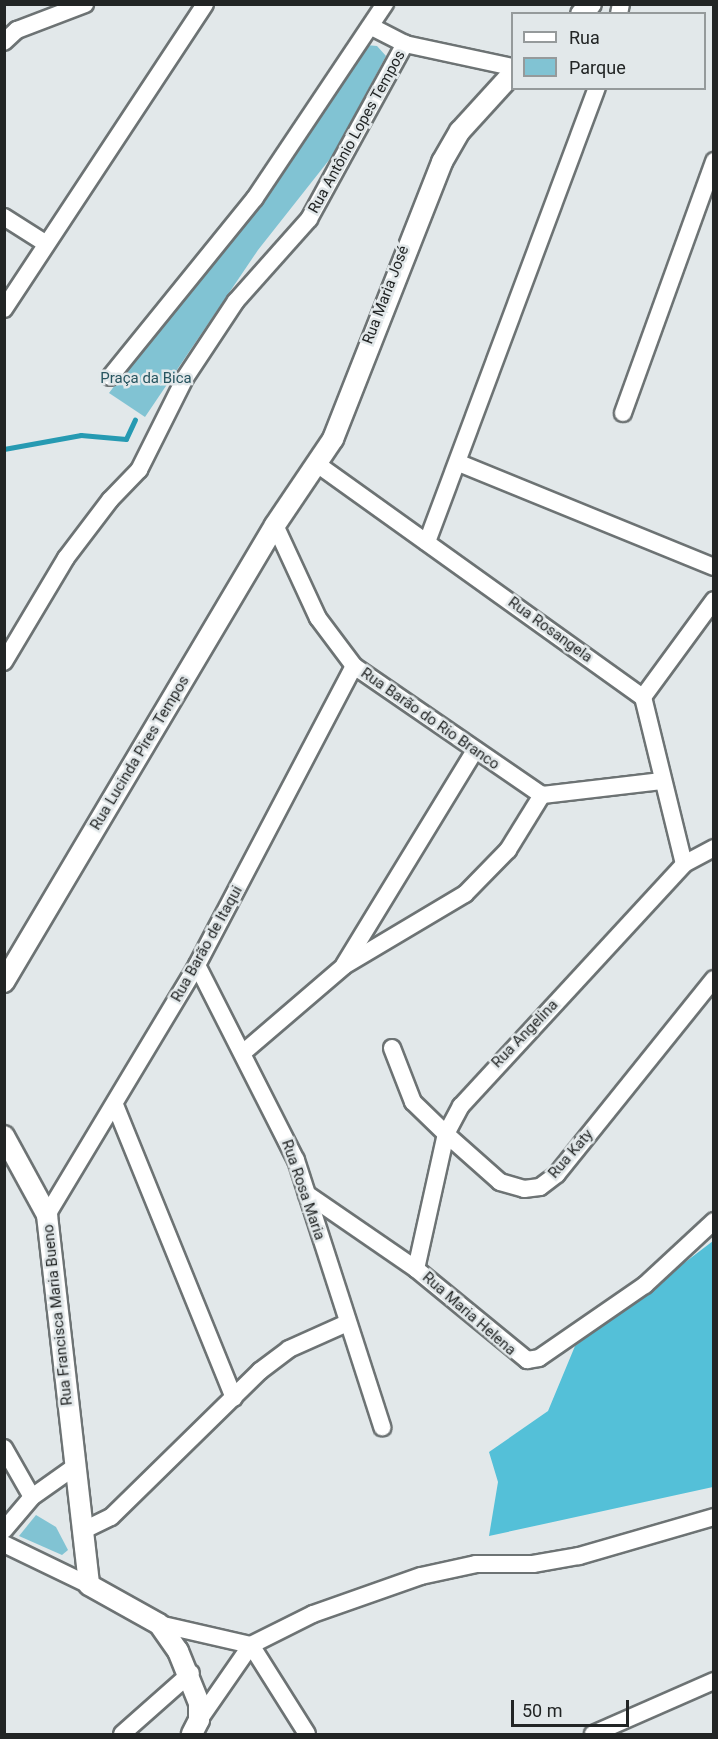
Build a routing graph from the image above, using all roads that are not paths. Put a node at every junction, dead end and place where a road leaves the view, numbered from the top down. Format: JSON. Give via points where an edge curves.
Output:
{"nodes":[{"id":1,"x":85,"y":4,"type":"edge"},
{"id":2,"x":385,"y":4,"type":"edge"},
{"id":3,"x":200,"y":7,"type":"edge"},
{"id":4,"x":372,"y":27,"type":"junction"},
{"id":5,"x":4,"y":42,"type":"edge"},
{"id":6,"x":405,"y":44,"type":"junction"},
{"id":7,"x":511,"y":67,"type":"edge"},
{"id":8,"x":511,"y":76,"type":"edge"},
{"id":9,"x":596,"y":90,"type":"edge"},
{"id":10,"x":714,"y":161,"type":"edge"},
{"id":11,"x":4,"y":217,"type":"edge"},
{"id":12,"x":45,"y":243,"type":"junction"},
{"id":13,"x":4,"y":309,"type":"edge"},
{"id":14,"x":110,"y":377,"type":"dead end"},
{"id":15,"x":623,"y":413,"type":"dead end"},
{"id":16,"x":459,"y":463,"type":"junction"},
{"id":17,"x":317,"y":464,"type":"junction"},
{"id":18,"x":275,"y":525,"type":"junction"},
{"id":19,"x":427,"y":542,"type":"junction"},
{"id":20,"x":714,"y":567,"type":"edge"},
{"id":21,"x":714,"y":600,"type":"edge"},
{"id":22,"x":4,"y":662,"type":"edge"},
{"id":23,"x":354,"y":666,"type":"junction"},
{"id":24,"x":643,"y":698,"type":"junction"},
{"id":25,"x":475,"y":750,"type":"junction"},
{"id":26,"x":662,"y":781,"type":"junction"},
{"id":27,"x":542,"y":795,"type":"junction"},
{"id":28,"x":714,"y":848,"type":"edge"},
{"id":29,"x":684,"y":864,"type":"junction"},
{"id":30,"x":197,"y":965,"type":"junction"},
{"id":31,"x":344,"y":966,"type":"junction"},
{"id":32,"x":714,"y":979,"type":"edge"},
{"id":33,"x":4,"y":982,"type":"edge"},
{"id":34,"x":392,"y":1048,"type":"dead end"},
{"id":35,"x":245,"y":1051,"type":"junction"},
{"id":36,"x":115,"y":1105,"type":"junction"},
{"id":37,"x":446,"y":1134,"type":"junction"},
{"id":38,"x":4,"y":1136,"type":"edge"},
{"id":39,"x":307,"y":1194,"type":"junction"},
{"id":40,"x":47,"y":1215,"type":"junction"},
{"id":41,"x":714,"y":1221,"type":"edge"},
{"id":42,"x":416,"y":1269,"type":"junction"},
{"id":43,"x":347,"y":1323,"type":"junction"},
{"id":44,"x":234,"y":1398,"type":"junction"},
{"id":45,"x":382,"y":1427,"type":"dead end"},
{"id":46,"x":4,"y":1448,"type":"edge"},
{"id":47,"x":73,"y":1468,"type":"junction"},
{"id":48,"x":32,"y":1497,"type":"junction"},
{"id":49,"x":714,"y":1517,"type":"edge"},
{"id":50,"x":4,"y":1530,"type":"edge"},
{"id":51,"x":82,"y":1531,"type":"junction"},
{"id":52,"x":4,"y":1544,"type":"edge"},
{"id":53,"x":89,"y":1585,"type":"junction"},
{"id":54,"x":159,"y":1624,"type":"junction"},
{"id":55,"x":251,"y":1645,"type":"junction"},
{"id":56,"x":190,"y":1673,"type":"junction"},
{"id":57,"x":714,"y":1681,"type":"edge"},
{"id":58,"x":195,"y":1727,"type":"edge"},
{"id":59,"x":122,"y":1734,"type":"edge"},
{"id":60,"x":307,"y":1734,"type":"edge"},
{"id":61,"x":593,"y":1734,"type":"edge"}],
"edges":[{"from":1,"to":5,"type":"street","via":[[17,30]]},
{"from":2,"to":4,"type":"street"},
{"from":3,"to":12,"type":"street"},
{"from":4,"to":6,"type":"street"},
{"from":4,"to":14,"type":"street","via":[[255,198]]},
{"from":6,"to":7,"type":"street"},
{"from":6,"to":22,"type":"street","name":"Rua Antônio Lopes Tempos","via":[[309,219],[258,273],[224,319],[171,402],[139,471],[110,500],[66,558]]},
{"from":8,"to":17,"type":"street","name":"Rua Maria José","via":[[460,131],[442,162],[402,254],[344,416]]},
{"from":9,"to":16,"type":"street"},
{"from":10,"to":15,"type":"street"},
{"from":11,"to":12,"type":"street"},
{"from":12,"to":13,"type":"street"},
{"from":16,"to":19,"type":"street"},
{"from":16,"to":20,"type":"street"},
{"from":17,"to":18,"type":"street","name":"Rua Maria José"},
{"from":17,"to":19,"type":"street","name":"Rua Rosangela"},
{"from":18,"to":23,"type":"street","name":"Rua Barão do Rio Branco","via":[[318,618]]},
{"from":18,"to":33,"type":"street","name":"Rua Lucinda Pires Tempos"},
{"from":19,"to":24,"type":"street","name":"Rua Rosangela"},
{"from":21,"to":24,"type":"street"},
{"from":23,"to":25,"type":"street","name":"Rua Barão do Rio Branco"},
{"from":23,"to":30,"type":"street","name":"Rua Barão de Itaqui"},
{"from":24,"to":26,"type":"street"},
{"from":25,"to":27,"type":"street","name":"Rua Barão do Rio Branco"},
{"from":25,"to":31,"type":"street"},
{"from":26,"to":27,"type":"street","via":[[612,790]]},
{"from":26,"to":29,"type":"street"},
{"from":27,"to":31,"type":"street","via":[[508,850],[465,894]]},
{"from":28,"to":29,"type":"street","name":"Rua Angelina"},
{"from":29,"to":37,"type":"street","name":"Rua Angelina","via":[[500,1058],[461,1106]]},
{"from":30,"to":35,"type":"street","name":"Rua Rosa Maria"},
{"from":30,"to":36,"type":"street","name":"Rua Barão de Itaqui"},
{"from":31,"to":35,"type":"street"},
{"from":32,"to":37,"type":"street","name":"Rua Katy","via":[[557,1174],[540,1187],[524,1190],[500,1182]]},
{"from":34,"to":37,"type":"street","name":"Rua Katy","via":[[413,1102]]},
{"from":35,"to":39,"type":"street","name":"Rua Rosa Maria"},
{"from":36,"to":40,"type":"street","name":"Rua Barão de Itaqui"},
{"from":36,"to":44,"type":"street"},
{"from":37,"to":42,"type":"street","name":"Rua Angelina"},
{"from":38,"to":40,"type":"street","name":"Rua Francisca Maria Bueno"},
{"from":39,"to":42,"type":"street","name":"Rua Maria Helena"},
{"from":39,"to":43,"type":"street","name":"Rua Rosa Maria"},
{"from":40,"to":47,"type":"street","name":"Rua Francisca Maria Bueno"},
{"from":41,"to":42,"type":"street","name":"Rua Maria Helena","via":[[645,1285],[539,1358],[527,1360],[516,1355]]},
{"from":43,"to":44,"type":"street","via":[[289,1349]]},
{"from":43,"to":45,"type":"street","name":"Rua Rosa Maria"},
{"from":44,"to":51,"type":"street","via":[[111,1517]]},
{"from":46,"to":48,"type":"street"},
{"from":47,"to":48,"type":"street"},
{"from":47,"to":51,"type":"street","name":"Rua Francisca Maria Bueno"},
{"from":48,"to":50,"type":"street"},
{"from":49,"to":55,"type":"street","via":[[579,1556],[533,1564],[476,1564],[421,1576],[312,1614]]},
{"from":51,"to":53,"type":"street","name":"Rua Francisca Maria Bueno"},
{"from":52,"to":53,"type":"street"},
{"from":53,"to":54,"type":"street"},
{"from":54,"to":55,"type":"street"},
{"from":54,"to":56,"type":"street"},
{"from":55,"to":58,"type":"street"},
{"from":55,"to":60,"type":"street"},
{"from":56,"to":58,"type":"street"},
{"from":56,"to":59,"type":"street"},
{"from":57,"to":61,"type":"street"}]}
